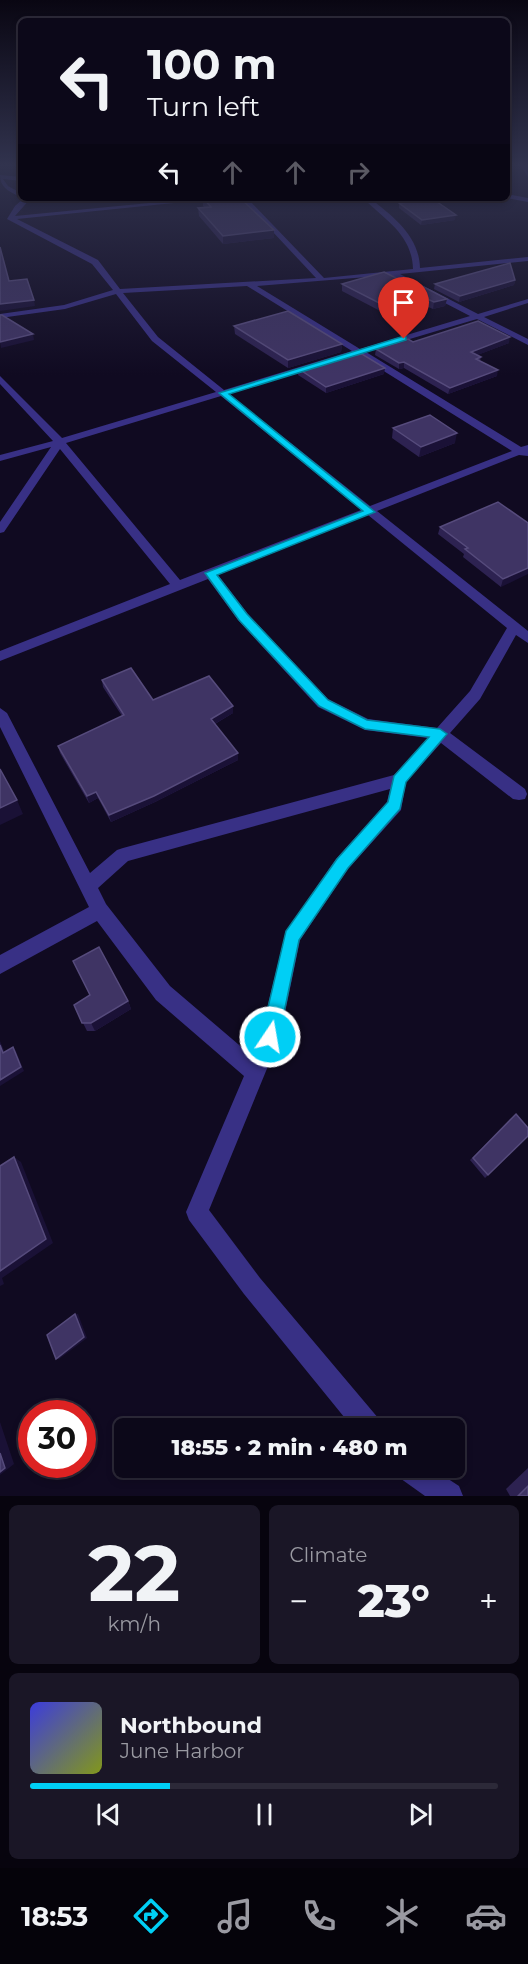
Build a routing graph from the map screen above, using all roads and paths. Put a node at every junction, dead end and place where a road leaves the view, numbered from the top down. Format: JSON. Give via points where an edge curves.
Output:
{"nodes":[{"id":1,"x":44,"y":236,"type":"edge"},
{"id":2,"x":280,"y":236,"type":"edge"},
{"id":3,"x":409,"y":236,"type":"edge"},
{"id":4,"x":527,"y":259,"type":"edge"},
{"id":5,"x":417,"y":271,"type":"junction"},
{"id":6,"x":392,"y":273,"type":"junction"},
{"id":7,"x":322,"y":280,"type":"junction"},
{"id":8,"x":249,"y":284,"type":"junction"},
{"id":9,"x":116,"y":291,"type":"junction"},
{"id":10,"x":528,"y":301,"type":"edge"},
{"id":11,"x":0,"y":316,"type":"edge"},
{"id":12,"x":476,"y":316,"type":"junction"},
{"id":13,"x":528,"y":342,"type":"edge"},
{"id":14,"x":362,"y":352,"type":"junction"},
{"id":15,"x":0,"y":380,"type":"edge"},
{"id":16,"x":223,"y":393,"type":"junction"},
{"id":17,"x":60,"y":442,"type":"junction"},
{"id":18,"x":525,"y":451,"type":"edge"},
{"id":19,"x":0,"y":458,"type":"edge"},
{"id":20,"x":370,"y":512,"type":"junction"},
{"id":21,"x":0,"y":530,"type":"edge"},
{"id":22,"x":210,"y":573,"type":"junction"},
{"id":23,"x":178,"y":586,"type":"junction"},
{"id":24,"x":521,"y":632,"type":"edge"},
{"id":25,"x":0,"y":656,"type":"edge"},
{"id":26,"x":0,"y":712,"type":"edge"},
{"id":27,"x":440,"y":734,"type":"junction"},
{"id":28,"x":399,"y":780,"type":"junction"},
{"id":29,"x":519,"y":794,"type":"dead end"},
{"id":30,"x":88,"y":886,"type":"junction"},
{"id":31,"x":100,"y":910,"type":"junction"},
{"id":32,"x":0,"y":965,"type":"edge"},
{"id":33,"x":255,"y":1072,"type":"junction"},
{"id":34,"x":362,"y":1418,"type":"edge"},
{"id":35,"x":422,"y":1478,"type":"edge"},
{"id":36,"x":449,"y":1496,"type":"edge"}],
"edges":[{"from":1,"to":9,"type":"street","via":[[94,262]]},
{"from":2,"to":7,"type":"street"},
{"from":3,"to":5,"type":"street","via":[[418,259]]},
{"from":4,"to":5,"type":"street"},
{"from":5,"to":6,"type":"street"},
{"from":6,"to":7,"type":"street"},
{"from":6,"to":12,"type":"street"},
{"from":7,"to":8,"type":"street"},
{"from":8,"to":9,"type":"street"},
{"from":8,"to":14,"type":"street"},
{"from":9,"to":11,"type":"street","via":[[65,307]]},
{"from":9,"to":16,"type":"street","via":[[155,339]]},
{"from":10,"to":12,"type":"street"},
{"from":12,"to":13,"type":"street"},
{"from":12,"to":14,"type":"street"},
{"from":14,"to":16,"type":"street"},
{"from":14,"to":18,"type":"street"},
{"from":15,"to":17,"type":"street"},
{"from":16,"to":17,"type":"street"},
{"from":16,"to":20,"type":"street"},
{"from":17,"to":19,"type":"street"},
{"from":17,"to":21,"type":"street"},
{"from":17,"to":23,"type":"street"},
{"from":18,"to":20,"type":"street"},
{"from":20,"to":22,"type":"street"},
{"from":20,"to":24,"type":"street"},
{"from":22,"to":23,"type":"street"},
{"from":22,"to":27,"type":"street","via":[[243,617],[323,703],[365,724]]},
{"from":23,"to":25,"type":"street"},
{"from":24,"to":27,"type":"street","via":[[475,695]]},
{"from":26,"to":30,"type":"street"},
{"from":27,"to":28,"type":"street"},
{"from":27,"to":29,"type":"street"},
{"from":28,"to":30,"type":"street","via":[[123,855]]},
{"from":28,"to":33,"type":"street","via":[[395,805],[342,864],[292,937],[270,1037]]},
{"from":30,"to":31,"type":"street"},
{"from":31,"to":32,"type":"street"},
{"from":31,"to":33,"type":"street","via":[[162,993]]},
{"from":33,"to":34,"type":"street","via":[[197,1212],[252,1286]]},
{"from":35,"to":36,"type":"street"}]}
